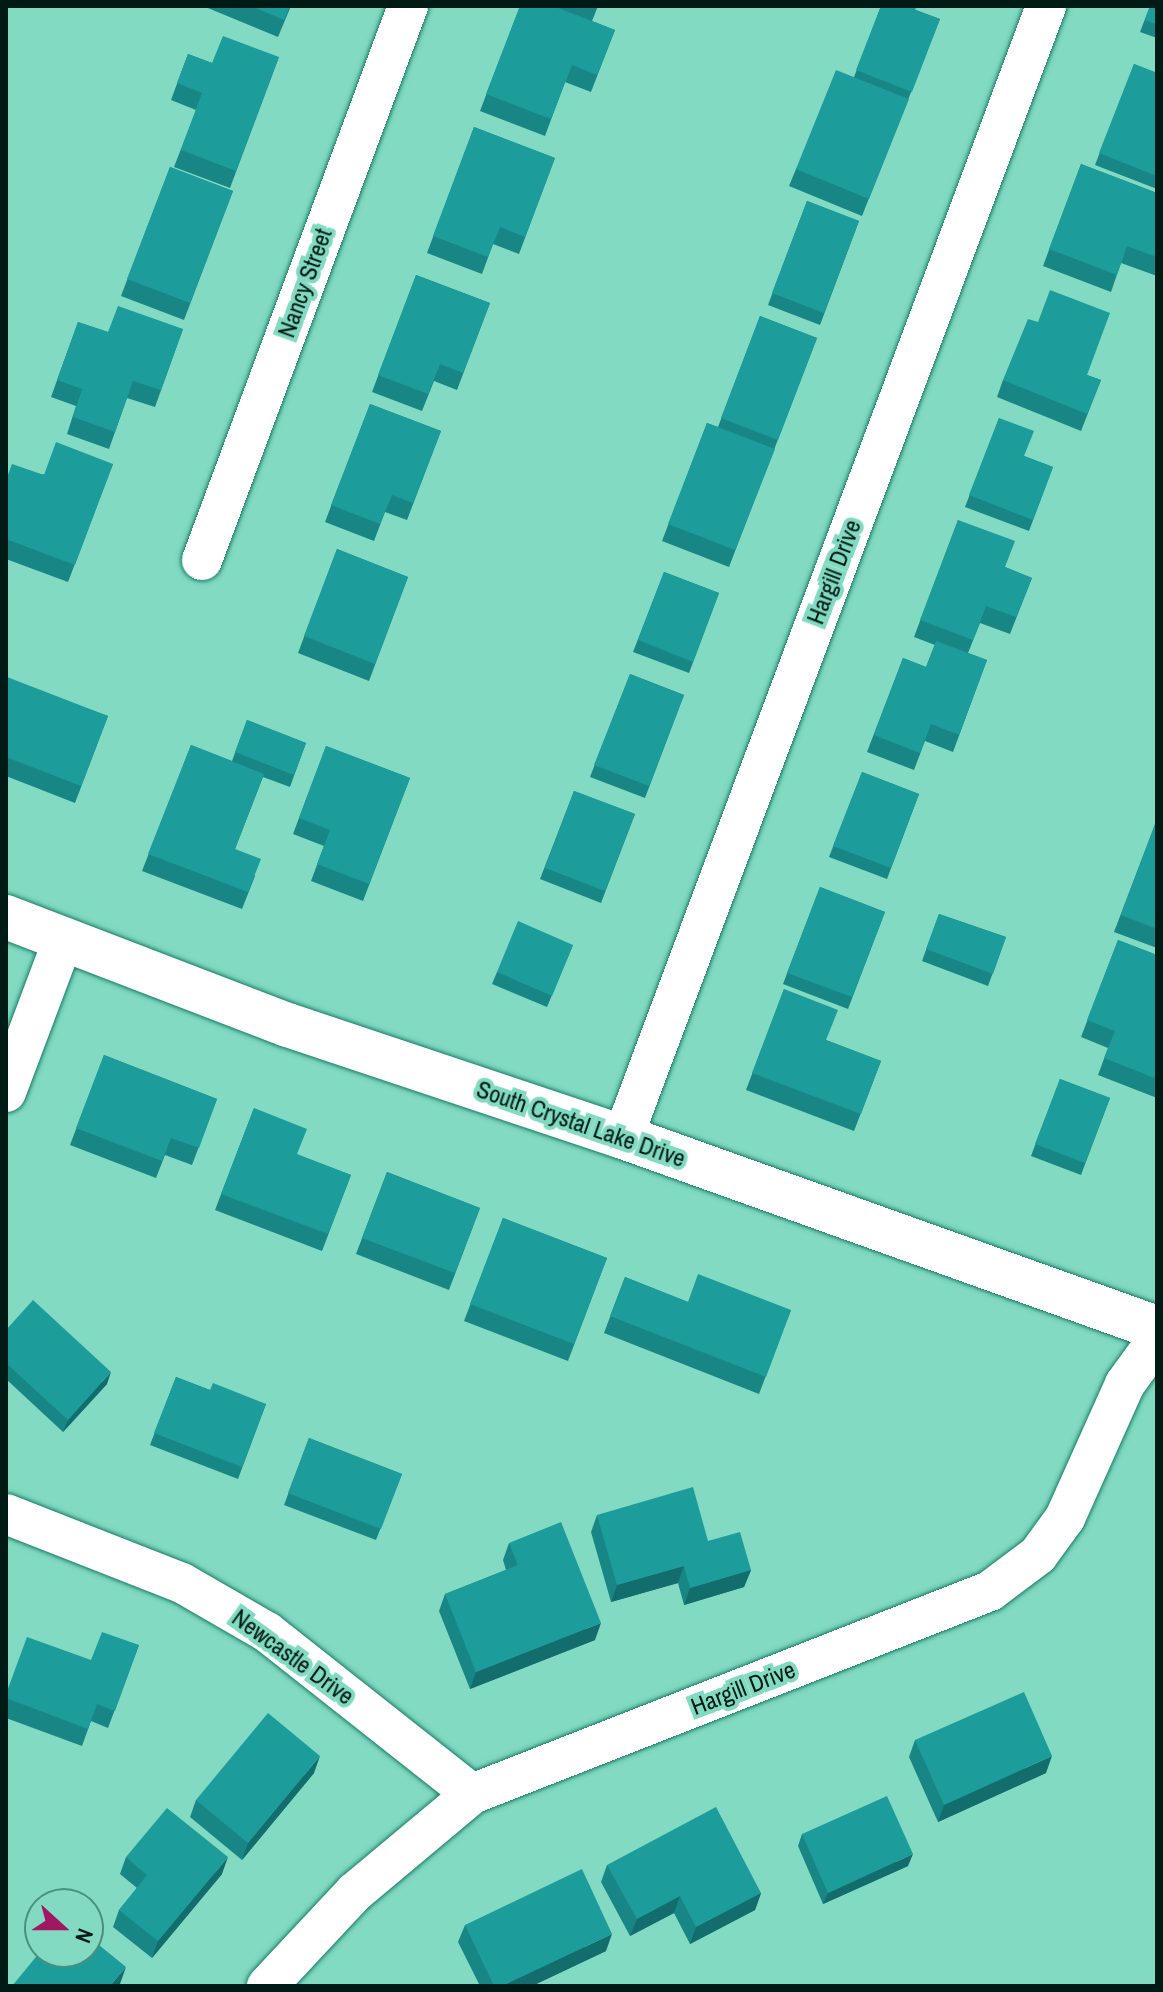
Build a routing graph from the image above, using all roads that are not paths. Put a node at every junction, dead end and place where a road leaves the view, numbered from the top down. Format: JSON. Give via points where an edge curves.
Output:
{"nodes":[{"id":1,"x":408,"y":6,"type":"edge"},
{"id":2,"x":1046,"y":6,"type":"edge"},
{"id":3,"x":202,"y":560,"type":"dead end"},
{"id":4,"x":6,"y":917,"type":"edge"},
{"id":5,"x":63,"y":940,"type":"junction"},
{"id":6,"x":6,"y":1092,"type":"edge"},
{"id":7,"x":623,"y":1137,"type":"junction"},
{"id":8,"x":1157,"y":1328,"type":"edge"},
{"id":9,"x":1157,"y":1340,"type":"edge"},
{"id":10,"x":6,"y":1514,"type":"edge"},
{"id":11,"x":472,"y":1794,"type":"junction"},
{"id":12,"x":267,"y":1986,"type":"edge"}],
"edges":[{"from":1,"to":3,"type":"street","name":"Nancy Street"},
{"from":2,"to":7,"type":"street","name":"Hargill Drive"},
{"from":4,"to":5,"type":"street","name":"South Crystal Lake Drive"},
{"from":5,"to":6,"type":"street"},
{"from":5,"to":7,"type":"street","name":"South Crystal Lake Drive","via":[[288,1025]]},
{"from":7,"to":8,"type":"street","name":"South Crystal Lake Drive"},
{"from":9,"to":11,"type":"street","name":"Hargill Drive","via":[[1125,1384],[1065,1518],[1038,1555],[990,1591]]},
{"from":10,"to":11,"type":"street","name":"Newcastle Drive","via":[[182,1583],[267,1632]]},
{"from":11,"to":12,"type":"street","name":"Hargill Drive","via":[[355,1892]]}]}
